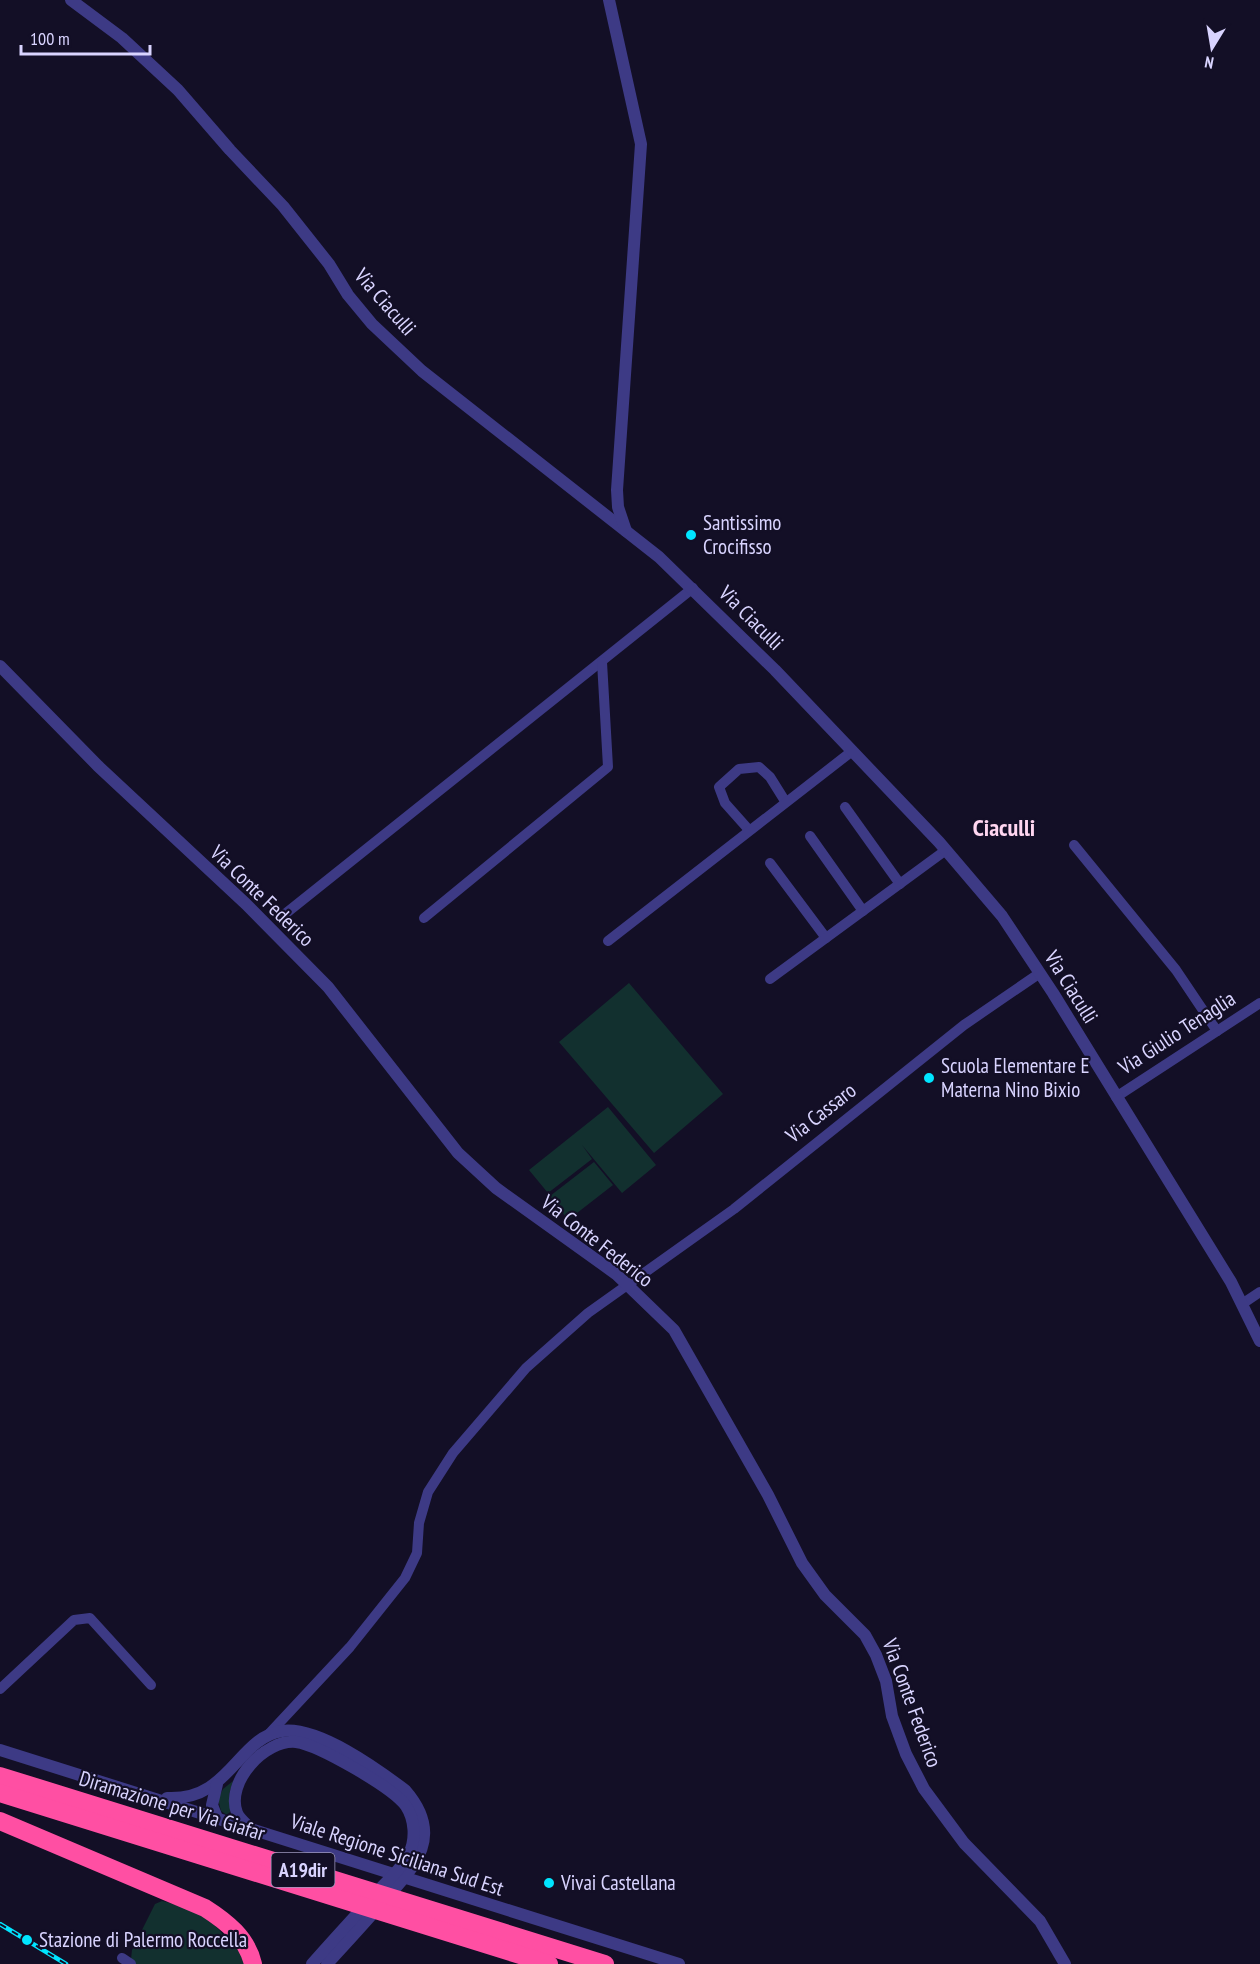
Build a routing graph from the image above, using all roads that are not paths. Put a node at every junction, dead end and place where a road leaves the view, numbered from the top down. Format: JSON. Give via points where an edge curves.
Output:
{"nodes":[{"id":1,"x":71,"y":0,"type":"edge"},
{"id":2,"x":609,"y":0,"type":"edge"},
{"id":3,"x":626,"y":532,"type":"junction"},
{"id":4,"x":693,"y":588,"type":"junction"},
{"id":5,"x":602,"y":662,"type":"junction"},
{"id":6,"x":0,"y":666,"type":"edge"},
{"id":7,"x":851,"y":752,"type":"junction"},
{"id":8,"x":785,"y":801,"type":"junction"},
{"id":9,"x":845,"y":807,"type":"dead end"},
{"id":10,"x":749,"y":830,"type":"junction"},
{"id":11,"x":810,"y":836,"type":"dead end"},
{"id":12,"x":1074,"y":845,"type":"dead end"},
{"id":13,"x":946,"y":850,"type":"junction"},
{"id":14,"x":770,"y":863,"type":"dead end"},
{"id":15,"x":900,"y":884,"type":"junction"},
{"id":16,"x":863,"y":911,"type":"junction"},
{"id":17,"x":285,"y":914,"type":"dead end"},
{"id":18,"x":424,"y":918,"type":"dead end"},
{"id":19,"x":826,"y":938,"type":"junction"},
{"id":20,"x":608,"y":941,"type":"dead end"},
{"id":21,"x":1040,"y":973,"type":"junction"},
{"id":22,"x":770,"y":979,"type":"dead end"},
{"id":23,"x":1260,"y":1003,"type":"edge"},
{"id":24,"x":1217,"y":1031,"type":"junction"},
{"id":25,"x":1116,"y":1096,"type":"junction"},
{"id":26,"x":627,"y":1285,"type":"junction"},
{"id":27,"x":1260,"y":1292,"type":"edge"},
{"id":28,"x":1242,"y":1304,"type":"junction"},
{"id":29,"x":1260,"y":1341,"type":"edge"},
{"id":30,"x":151,"y":1685,"type":"dead end"},
{"id":31,"x":0,"y":1689,"type":"edge"},
{"id":32,"x":267,"y":1736,"type":"junction"},
{"id":33,"x":0,"y":1750,"type":"edge"},
{"id":34,"x":0,"y":1776,"type":"edge"},
{"id":35,"x":217,"y":1784,"type":"junction"},
{"id":36,"x":0,"y":1793,"type":"edge"},
{"id":37,"x":151,"y":1797,"type":"junction"},
{"id":38,"x":217,"y":1818,"type":"junction"},
{"id":39,"x":0,"y":1821,"type":"edge"},
{"id":40,"x":250,"y":1828,"type":"junction"},
{"id":41,"x":405,"y":1870,"type":"junction"},
{"id":42,"x":254,"y":1964,"type":"edge"},
{"id":43,"x":312,"y":1964,"type":"edge"},
{"id":44,"x":327,"y":1964,"type":"edge"},
{"id":45,"x":549,"y":1964,"type":"edge"},
{"id":46,"x":605,"y":1964,"type":"edge"},
{"id":47,"x":679,"y":1964,"type":"edge"},
{"id":48,"x":1065,"y":1964,"type":"edge"}],
"edges":[{"from":1,"to":3,"type":"street","name":"Via Ciaculli","via":[[122,38],[178,90],[283,206],[372,324],[422,371]]},
{"from":2,"to":3,"type":"street","via":[[641,144],[617,490]]},
{"from":3,"to":4,"type":"street","name":"Via Ciaculli"},
{"from":4,"to":5,"type":"street"},
{"from":4,"to":7,"type":"street","name":"Via Ciaculli"},
{"from":5,"to":17,"type":"street"},
{"from":5,"to":18,"type":"street","via":[[608,766]]},
{"from":6,"to":26,"type":"street","name":"Via Conte Federico","via":[[328,987],[458,1153],[496,1188]]},
{"from":7,"to":8,"type":"street"},
{"from":7,"to":13,"type":"street","name":"Via Ciaculli"},
{"from":8,"to":10,"type":"street"},
{"from":8,"to":10,"type":"street","via":[[759,767],[739,769],[719,787],[725,803]]},
{"from":9,"to":15,"type":"street"},
{"from":10,"to":20,"type":"street"},
{"from":11,"to":16,"type":"street"},
{"from":12,"to":24,"type":"street","via":[[1176,970]]},
{"from":13,"to":15,"type":"street"},
{"from":13,"to":21,"type":"street","name":"Via Ciaculli","via":[[1002,916]]},
{"from":14,"to":19,"type":"street"},
{"from":15,"to":16,"type":"street"},
{"from":16,"to":19,"type":"street"},
{"from":19,"to":22,"type":"street"},
{"from":21,"to":25,"type":"street","name":"Via Ciaculli"},
{"from":21,"to":26,"type":"street","name":"Via Cassaro","via":[[964,1024],[734,1209]]},
{"from":23,"to":24,"type":"street","name":"Via Giulio Tenaglia"},
{"from":24,"to":25,"type":"street","name":"Via Giulio Tenaglia"},
{"from":25,"to":28,"type":"street","name":"Via Ciaculli"},
{"from":26,"to":32,"type":"street","name":"Via Cassaro","via":[[588,1313],[526,1368],[453,1453],[428,1492],[419,1523],[417,1553],[405,1578],[350,1647]]},
{"from":26,"to":48,"type":"street","name":"Via Conte Federico","via":[[674,1330],[802,1563],[825,1595],[865,1635],[886,1681],[892,1716],[906,1754],[924,1789],[964,1843],[1030,1909]]},
{"from":27,"to":28,"type":"street"},
{"from":28,"to":29,"type":"street","name":"Via Ciaculli"},
{"from":30,"to":31,"type":"street","via":[[90,1618],[74,1620]]},
{"from":32,"to":35,"type":"street"},
{"from":32,"to":41,"type":"street","via":[[282,1731],[318,1736],[405,1790],[415,1802],[425,1831],[418,1861]]},
{"from":33,"to":37,"type":"street","name":"Viale Regione Siciliana Sud Est"},
{"from":34,"to":46,"type":"highway","name":"Diramazione per Via Giafar","number":"A19dir"},
{"from":35,"to":37,"type":"street","via":[[178,1798]]},
{"from":35,"to":38,"type":"street","via":[[213,1804]]},
{"from":36,"to":45,"type":"highway","name":"Diramazione per Via Giafar","number":"A19dir"},
{"from":37,"to":38,"type":"street","name":"Viale Regione Siciliana Sud Est"},
{"from":38,"to":40,"type":"street","name":"Viale Regione Siciliana Sud Est"},
{"from":39,"to":42,"type":"highway","via":[[205,1908],[235,1930]]},
{"from":40,"to":41,"type":"street","via":[[238,1815],[235,1804],[237,1788],[247,1771],[270,1748],[281,1743],[313,1746],[386,1789],[407,1807],[414,1832]]},
{"from":40,"to":47,"type":"street","name":"Viale Regione Siciliana Sud Est"},
{"from":41,"to":43,"type":"street"},
{"from":41,"to":44,"type":"street"}]}
